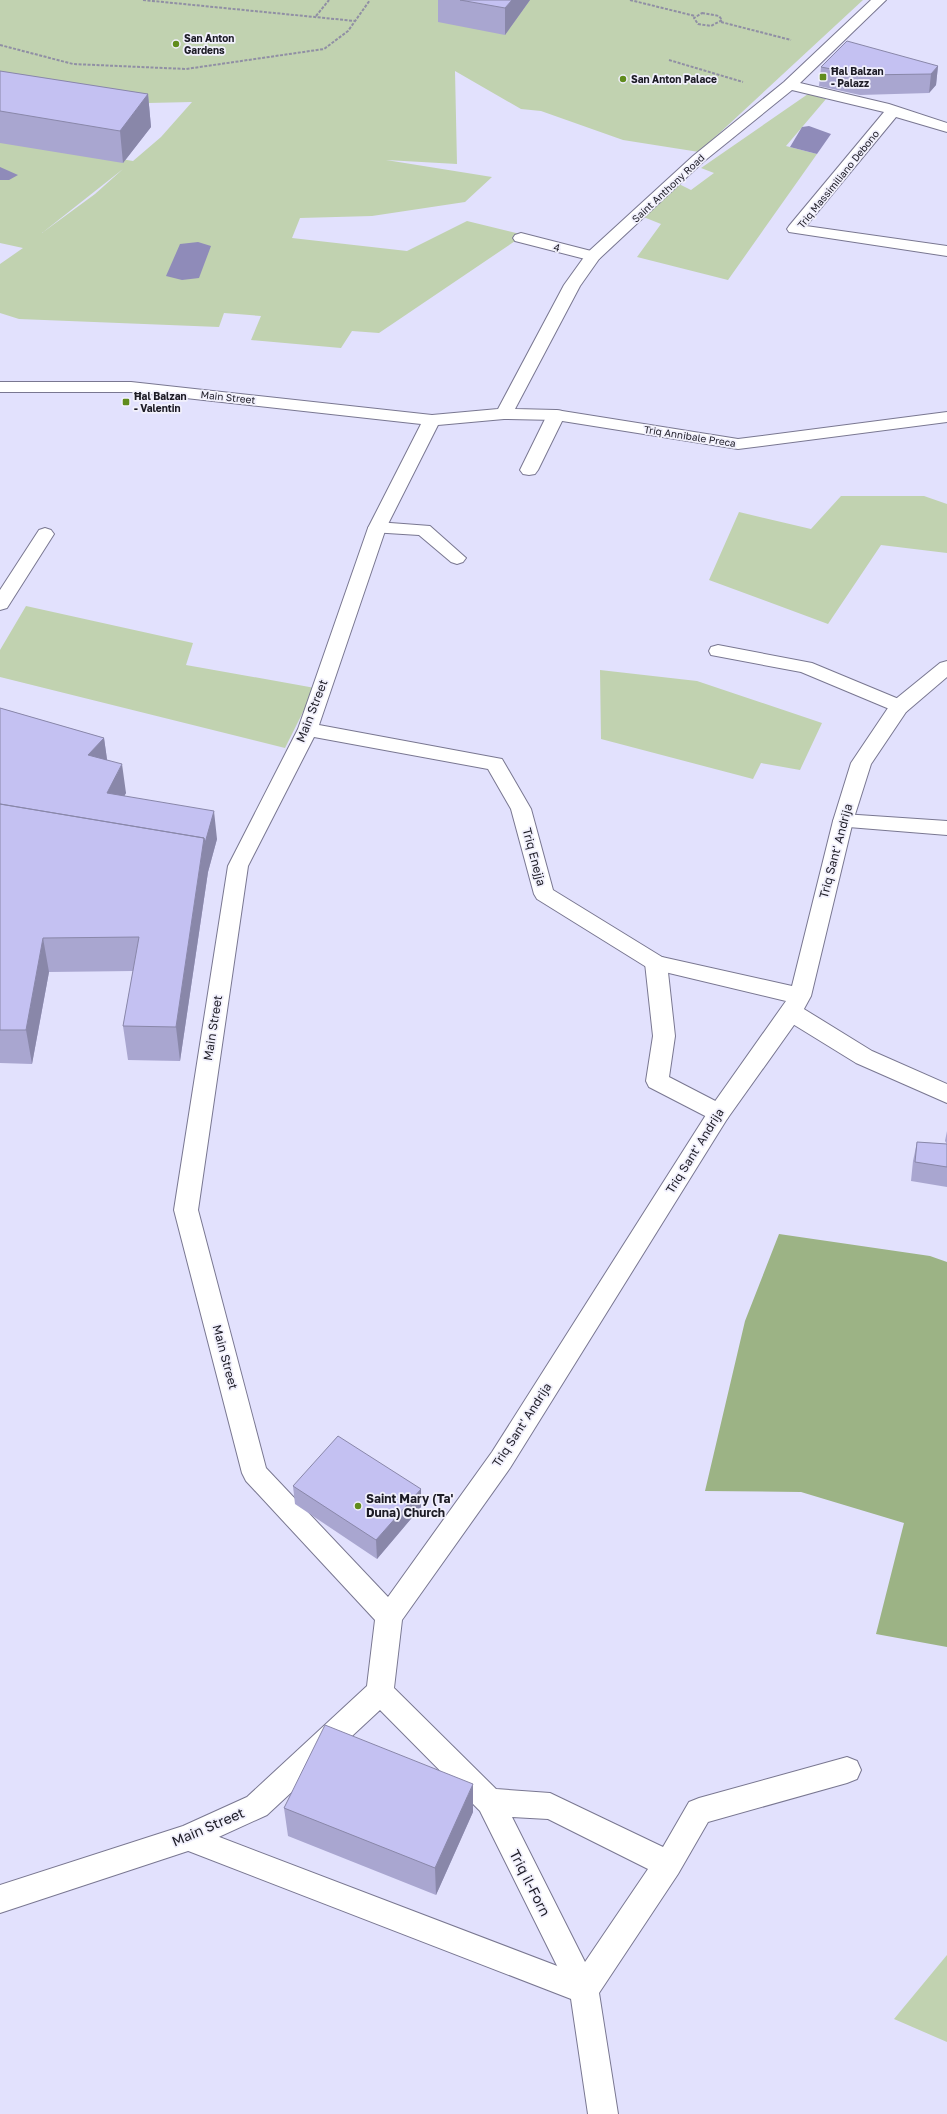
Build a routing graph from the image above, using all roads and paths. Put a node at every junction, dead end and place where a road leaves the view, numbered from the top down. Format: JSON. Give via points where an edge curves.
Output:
{"nodes":[{"id":1,"x":143,"y":0,"type":"edge"},
{"id":2,"x":329,"y":0,"type":"edge"},
{"id":3,"x":370,"y":0,"type":"edge"},
{"id":4,"x":630,"y":0,"type":"edge"},
{"id":5,"x":879,"y":0,"type":"edge"},
{"id":6,"x":316,"y":16,"type":"junction"},
{"id":7,"x":695,"y":16,"type":"junction"},
{"id":8,"x":355,"y":21,"type":"junction"},
{"id":9,"x":721,"y":22,"type":"junction"},
{"id":10,"x":797,"y":36,"type":"dead end"},
{"id":11,"x":792,"y":40,"type":"junction"},
{"id":12,"x":0,"y":45,"type":"edge"},
{"id":13,"x":786,"y":46,"type":"dead end"},
{"id":14,"x":669,"y":60,"type":"dead end"},
{"id":15,"x":746,"y":83,"type":"dead end"},
{"id":16,"x":789,"y":85,"type":"junction"},
{"id":17,"x":888,"y":109,"type":"junction"},
{"id":18,"x":947,"y":128,"type":"edge"},
{"id":19,"x":521,"y":238,"type":"dead end"},
{"id":20,"x":947,"y":251,"type":"edge"},
{"id":21,"x":593,"y":256,"type":"junction"},
{"id":22,"x":0,"y":387,"type":"edge"},
{"id":23,"x":504,"y":414,"type":"junction"},
{"id":24,"x":556,"y":415,"type":"junction"},
{"id":25,"x":947,"y":417,"type":"edge"},
{"id":26,"x":432,"y":420,"type":"junction"},
{"id":27,"x":529,"y":470,"type":"dead end"},
{"id":28,"x":377,"y":528,"type":"junction"},
{"id":29,"x":45,"y":534,"type":"dead end"},
{"id":30,"x":458,"y":558,"type":"dead end"},
{"id":31,"x":0,"y":604,"type":"edge"},
{"id":32,"x":718,"y":651,"type":"dead end"},
{"id":33,"x":947,"y":667,"type":"edge"},
{"id":34,"x":899,"y":707,"type":"junction"},
{"id":35,"x":308,"y":729,"type":"junction"},
{"id":36,"x":843,"y":821,"type":"junction"},
{"id":37,"x":947,"y":828,"type":"edge"},
{"id":38,"x":656,"y":963,"type":"junction"},
{"id":39,"x":795,"y":1004,"type":"junction"},
{"id":40,"x":947,"y":1094,"type":"edge"},
{"id":41,"x":719,"y":1113,"type":"junction"},
{"id":42,"x":389,"y":1616,"type":"junction"},
{"id":43,"x":380,"y":1692,"type":"junction"},
{"id":44,"x":847,"y":1770,"type":"dead end"},
{"id":45,"x":490,"y":1802,"type":"junction"},
{"id":46,"x":188,"y":1838,"type":"junction"},
{"id":47,"x":668,"y":1864,"type":"junction"},
{"id":48,"x":0,"y":1899,"type":"edge"},
{"id":49,"x":584,"y":1990,"type":"junction"},
{"id":50,"x":603,"y":2114,"type":"edge"}],
"edges":[{"from":1,"to":6,"type":"path"},
{"from":2,"to":6,"type":"path"},
{"from":3,"to":8,"type":"path"},
{"from":4,"to":7,"type":"path"},
{"from":5,"to":16,"type":"street","name":"Saint Anthony Road"},
{"from":6,"to":8,"type":"path"},
{"from":7,"to":9,"type":"path","via":[[702,13],[715,14],[721,18]]},
{"from":7,"to":9,"type":"path","via":[[695,22],[702,26],[716,26]]},
{"from":8,"to":12,"type":"path","via":[[348,31],[324,49],[186,69],[73,64]]},
{"from":9,"to":11,"type":"path"},
{"from":10,"to":11,"type":"path"},
{"from":11,"to":13,"type":"path"},
{"from":14,"to":15,"type":"path"},
{"from":16,"to":17,"type":"street"},
{"from":16,"to":21,"type":"street","name":"Saint Anthony Road","via":[[698,159]]},
{"from":17,"to":18,"type":"street"},
{"from":17,"to":20,"type":"street","name":"Triq Massimiliano Debono","via":[[795,229]]},
{"from":19,"to":21,"type":"street","name":"4"},
{"from":21,"to":23,"type":"street","name":"Saint Anthony Road","via":[[572,285]]},
{"from":22,"to":26,"type":"street","name":"Main Street","via":[[132,387]]},
{"from":23,"to":24,"type":"street","name":"Triq Annibale Preca"},
{"from":23,"to":26,"type":"street","name":"Main Street"},
{"from":24,"to":25,"type":"street","name":"Triq Annibale Preca","via":[[738,444]]},
{"from":24,"to":27,"type":"street"},
{"from":26,"to":28,"type":"street","name":"Main Street"},
{"from":28,"to":30,"type":"street","via":[[424,530]]},
{"from":28,"to":35,"type":"street","name":"Main Street"},
{"from":29,"to":31,"type":"street"},
{"from":32,"to":34,"type":"street","via":[[805,667]]},
{"from":33,"to":34,"type":"street","name":"Triq Sant' Andrija"},
{"from":34,"to":36,"type":"street","name":"Triq Sant' Andrija","via":[[861,764]]},
{"from":35,"to":38,"type":"street","name":"Triq Enejja","via":[[495,764],[521,809],[544,894]]},
{"from":35,"to":42,"type":"street","name":"Main Street","via":[[238,866],[186,1210],[255,1473]]},
{"from":36,"to":37,"type":"street"},
{"from":36,"to":39,"type":"street","name":"Triq Sant' Andrija"},
{"from":38,"to":39,"type":"street","name":"Triq Enejja"},
{"from":38,"to":41,"type":"street","via":[[664,1036],[657,1081]]},
{"from":39,"to":40,"type":"street","name":"Triq Enejja","via":[[864,1057]]},
{"from":39,"to":41,"type":"street","name":"Triq Sant' Andrija"},
{"from":41,"to":42,"type":"street","name":"Triq Sant' Andrija","via":[[501,1460]]},
{"from":42,"to":43,"type":"street"},
{"from":43,"to":45,"type":"street","name":"Triq il-Forn"},
{"from":43,"to":46,"type":"street","name":"Main Street","via":[[257,1806]]},
{"from":44,"to":47,"type":"street","via":[[699,1812]]},
{"from":45,"to":47,"type":"street","via":[[550,1806]]},
{"from":45,"to":49,"type":"street","name":"Triq il-Forn"},
{"from":46,"to":48,"type":"street","name":"Main Street"},
{"from":46,"to":49,"type":"street"},
{"from":47,"to":49,"type":"street"},
{"from":49,"to":50,"type":"street","name":"Triq il-Forn"}]}
